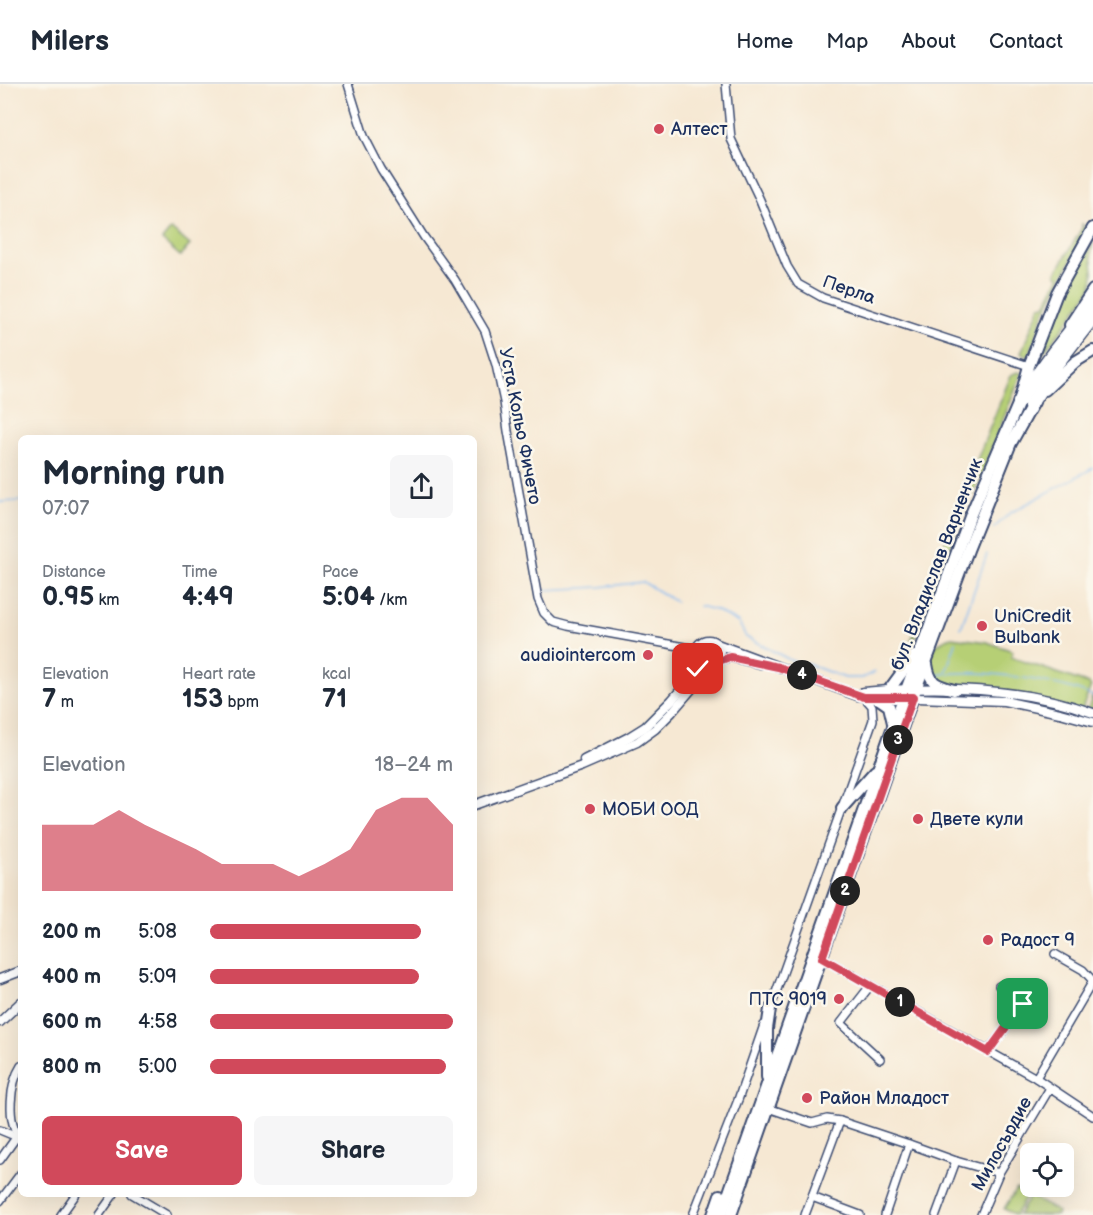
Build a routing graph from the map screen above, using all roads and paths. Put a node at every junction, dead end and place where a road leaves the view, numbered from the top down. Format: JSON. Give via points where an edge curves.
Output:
{"nodes":[{"id":1,"x":348,"y":84,"type":"edge"},
{"id":2,"x":726,"y":84,"type":"edge"},
{"id":3,"x":1093,"y":228,"type":"edge"},
{"id":4,"x":1093,"y":290,"type":"edge"},
{"id":5,"x":1093,"y":304,"type":"edge"},
{"id":6,"x":1093,"y":318,"type":"edge"},
{"id":7,"x":1065,"y":334,"type":"junction"},
{"id":8,"x":1093,"y":351,"type":"edge"},
{"id":9,"x":1029,"y":366,"type":"junction"},
{"id":10,"x":1025,"y":404,"type":"junction"},
{"id":11,"x":927,"y":635,"type":"junction"},
{"id":12,"x":717,"y":644,"type":"junction"},
{"id":13,"x":696,"y":649,"type":"junction"},
{"id":14,"x":698,"y":659,"type":"junction"},
{"id":15,"x":715,"y":662,"type":"junction"},
{"id":16,"x":927,"y":663,"type":"junction"},
{"id":17,"x":778,"y":667,"type":"junction"},
{"id":18,"x":889,"y":690,"type":"junction"},
{"id":19,"x":954,"y":690,"type":"junction"},
{"id":20,"x":851,"y":693,"type":"junction"},
{"id":21,"x":910,"y":693,"type":"junction"},
{"id":22,"x":864,"y":697,"type":"junction"},
{"id":23,"x":876,"y":697,"type":"junction"},
{"id":24,"x":1093,"y":712,"type":"edge"},
{"id":25,"x":1093,"y":722,"type":"edge"},
{"id":26,"x":893,"y":725,"type":"junction"},
{"id":27,"x":878,"y":769,"type":"junction"},
{"id":28,"x":545,"y":778,"type":"junction"},
{"id":29,"x":477,"y":805,"type":"edge"},
{"id":30,"x":842,"y":808,"type":"junction"},
{"id":31,"x":1055,"y":954,"type":"dead end"},
{"id":32,"x":822,"y":958,"type":"junction"},
{"id":33,"x":18,"y":972,"type":"edge"},
{"id":34,"x":0,"y":979,"type":"edge"},
{"id":35,"x":1093,"y":981,"type":"edge"},
{"id":36,"x":870,"y":986,"type":"junction"},
{"id":37,"x":999,"y":987,"type":"dead end"},
{"id":38,"x":18,"y":1005,"type":"edge"},
{"id":39,"x":770,"y":1009,"type":"junction"},
{"id":40,"x":0,"y":1022,"type":"edge"},
{"id":41,"x":988,"y":1052,"type":"junction"},
{"id":42,"x":880,"y":1059,"type":"dead end"},
{"id":43,"x":18,"y":1073,"type":"edge"},
{"id":44,"x":1036,"y":1078,"type":"junction"},
{"id":45,"x":767,"y":1084,"type":"junction"},
{"id":46,"x":1050,"y":1088,"type":"junction"},
{"id":47,"x":768,"y":1108,"type":"junction"},
{"id":48,"x":1093,"y":1116,"type":"edge"},
{"id":49,"x":840,"y":1121,"type":"junction"},
{"id":50,"x":0,"y":1131,"type":"edge"},
{"id":51,"x":18,"y":1134,"type":"edge"},
{"id":52,"x":18,"y":1136,"type":"edge"},
{"id":53,"x":18,"y":1139,"type":"edge"},
{"id":54,"x":909,"y":1144,"type":"junction"},
{"id":55,"x":0,"y":1160,"type":"edge"},
{"id":56,"x":956,"y":1161,"type":"junction"},
{"id":57,"x":738,"y":1165,"type":"junction"},
{"id":58,"x":999,"y":1173,"type":"junction"},
{"id":59,"x":18,"y":1177,"type":"edge"},
{"id":60,"x":73,"y":1197,"type":"edge"},
{"id":61,"x":112,"y":1197,"type":"edge"},
{"id":62,"x":137,"y":1197,"type":"edge"},
{"id":63,"x":812,"y":1197,"type":"junction"},
{"id":64,"x":0,"y":1201,"type":"edge"},
{"id":65,"x":61,"y":1215,"type":"edge"},
{"id":66,"x":99,"y":1215,"type":"edge"},
{"id":67,"x":167,"y":1215,"type":"edge"},
{"id":68,"x":693,"y":1215,"type":"edge"},
{"id":69,"x":713,"y":1215,"type":"edge"},
{"id":70,"x":721,"y":1215,"type":"edge"},
{"id":71,"x":731,"y":1215,"type":"edge"},
{"id":72,"x":805,"y":1215,"type":"edge"},
{"id":73,"x":860,"y":1215,"type":"edge"},
{"id":74,"x":885,"y":1215,"type":"edge"},
{"id":75,"x":936,"y":1215,"type":"edge"},
{"id":76,"x":981,"y":1215,"type":"edge"}],
"edges":[{"from":1,"to":13,"type":"street","name":"Уста Кольо Фичето","via":[[364,136],[381,169],[466,297],[489,341],[504,402],[541,608],[553,622]]},
{"from":2,"to":9,"type":"street","name":"Перла","via":[[731,139],[798,284],[823,298]]},
{"from":3,"to":9,"type":"main road","name":"бул. Владислав Варненчик","via":[[1057,293]]},
{"from":4,"to":7,"type":"main road"},
{"from":5,"to":7,"type":"highway"},
{"from":6,"to":10,"type":"highway"},
{"from":7,"to":10,"type":"highway","via":[[1040,369]]},
{"from":8,"to":10,"type":"main road"},
{"from":9,"to":10,"type":"main road","name":"бул. Владислав Варненчик"},
{"from":10,"to":11,"type":"main road","name":"бул. Владислав Варненчик","via":[[971,514]]},
{"from":10,"to":16,"type":"main road","name":"бул. Владислав Варненчик"},
{"from":11,"to":18,"type":"main road"},
{"from":11,"to":21,"type":"main road","name":"бул. Владислав Варненчик"},
{"from":12,"to":13,"type":"street","via":[[707,640]]},
{"from":12,"to":15,"type":"street","via":[[721,652]]},
{"from":12,"to":17,"type":"street"},
{"from":13,"to":14,"type":"street"},
{"from":14,"to":15,"type":"street","via":[[704,664]]},
{"from":14,"to":28,"type":"street","via":[[694,675],[645,727]]},
{"from":15,"to":17,"type":"street","via":[[730,657]]},
{"from":15,"to":28,"type":"street","via":[[648,734],[601,759]]},
{"from":16,"to":19,"type":"main road","via":[[934,683]]},
{"from":16,"to":21,"type":"main road","name":"бул. Владислав Варненчик"},
{"from":17,"to":20,"type":"street"},
{"from":18,"to":20,"type":"street"},
{"from":18,"to":21,"type":"street"},
{"from":19,"to":21,"type":"street"},
{"from":19,"to":24,"type":"street","via":[[1006,693]]},
{"from":20,"to":22,"type":"street"},
{"from":21,"to":23,"type":"street"},
{"from":21,"to":25,"type":"street","via":[[1004,701]]},
{"from":21,"to":26,"type":"main road","name":"бул. Владислав Варненчик"},
{"from":21,"to":32,"type":"main road","name":"бул. Владислав Варненчик"},
{"from":22,"to":23,"type":"street"},
{"from":22,"to":30,"type":"street","via":[[872,706],[873,720]]},
{"from":23,"to":26,"type":"main road","via":[[889,706]]},
{"from":26,"to":27,"type":"main road","name":"бул. Владислав Варненчик"},
{"from":27,"to":30,"type":"main road"},
{"from":27,"to":45,"type":"main road","name":"бул. Владислав Варненчик"},
{"from":28,"to":29,"type":"street"},
{"from":30,"to":39,"type":"street"},
{"from":31,"to":35,"type":"street","via":[[1083,970]]},
{"from":32,"to":36,"type":"street"},
{"from":32,"to":47,"type":"main road","name":"бул. Владислав Варненчик"},
{"from":33,"to":34,"type":"street"},
{"from":35,"to":44,"type":"street"},
{"from":36,"to":41,"type":"street"},
{"from":36,"to":42,"type":"street","via":[[841,1023]]},
{"from":37,"to":41,"type":"street","via":[[1021,998],[1023,1006]]},
{"from":38,"to":40,"type":"street"},
{"from":39,"to":45,"type":"main road"},
{"from":39,"to":68,"type":"street"},
{"from":41,"to":44,"type":"street"},
{"from":43,"to":51,"type":"street","via":[[11,1100],[13,1128]]},
{"from":44,"to":46,"type":"street"},
{"from":45,"to":57,"type":"main road","name":"бул. Владислав Варненчик"},
{"from":46,"to":48,"type":"street"},
{"from":46,"to":58,"type":"street","name":"Милосърдие"},
{"from":47,"to":49,"type":"street","via":[[812,1123]]},
{"from":47,"to":71,"type":"main road","name":"бул. Владислав Варненчик"},
{"from":49,"to":54,"type":"street"},
{"from":49,"to":63,"type":"street"},
{"from":50,"to":52,"type":"street"},
{"from":53,"to":55,"type":"street"},
{"from":54,"to":56,"type":"street"},
{"from":54,"to":74,"type":"street"},
{"from":56,"to":58,"type":"street"},
{"from":56,"to":75,"type":"street"},
{"from":57,"to":69,"type":"main road","via":[[727,1175]]},
{"from":57,"to":70,"type":"main road","name":"бул. Владислав Варненчик"},
{"from":58,"to":76,"type":"street","name":"Милосърдие"},
{"from":59,"to":64,"type":"street"},
{"from":60,"to":65,"type":"street"},
{"from":61,"to":66,"type":"street"},
{"from":62,"to":67,"type":"street"},
{"from":63,"to":72,"type":"street"},
{"from":63,"to":73,"type":"street"}]}
